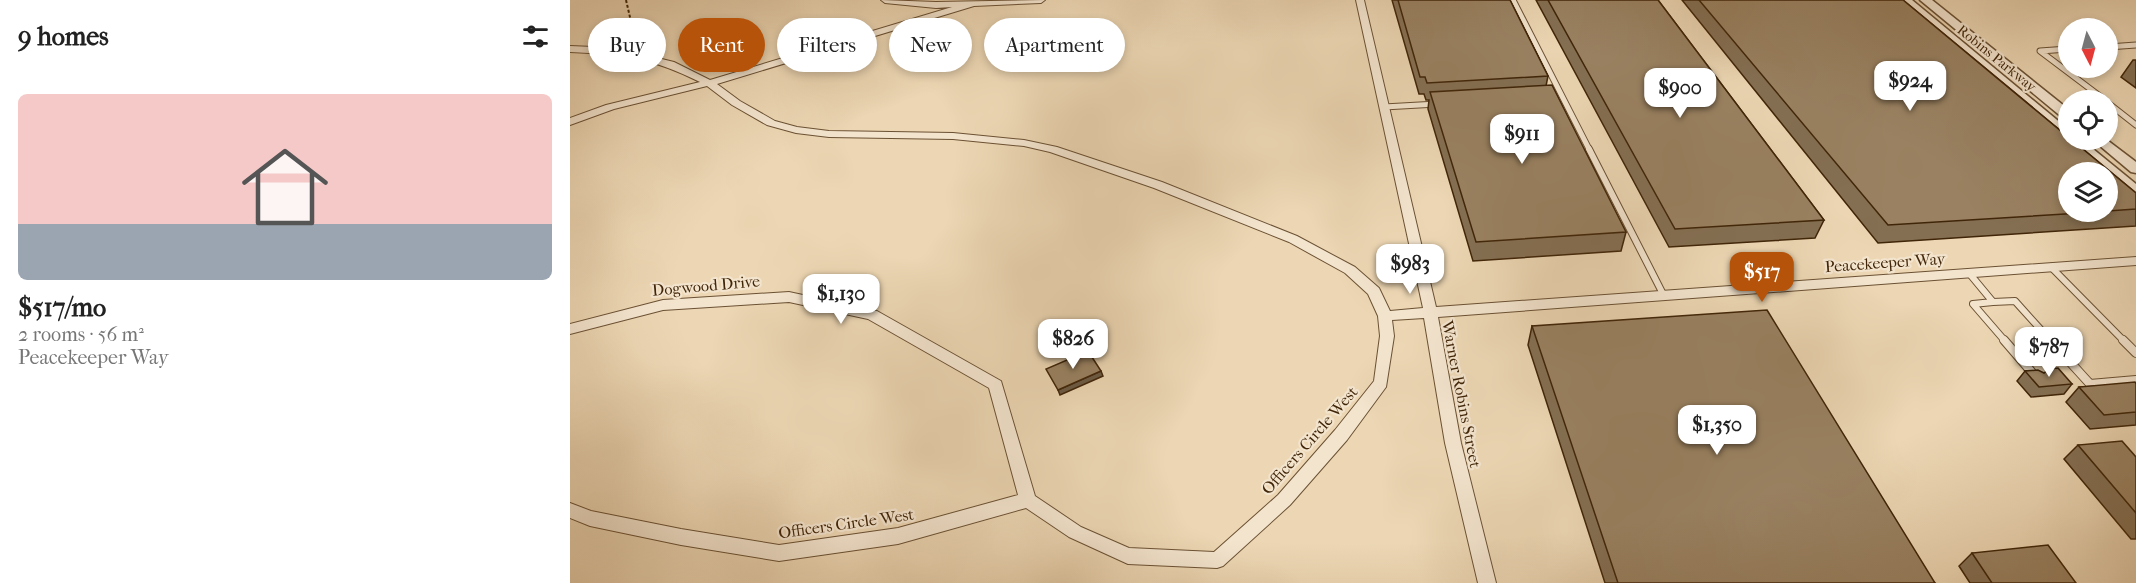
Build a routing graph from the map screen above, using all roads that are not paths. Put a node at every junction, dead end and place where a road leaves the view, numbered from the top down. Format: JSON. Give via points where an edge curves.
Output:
{"nodes":[{"id":1,"x":885,"y":0,"type":"edge"},
{"id":2,"x":1041,"y":0,"type":"edge"},
{"id":3,"x":1360,"y":0,"type":"edge"},
{"id":4,"x":1513,"y":0,"type":"edge"},
{"id":5,"x":1905,"y":0,"type":"edge"},
{"id":6,"x":1925,"y":0,"type":"edge"},
{"id":7,"x":970,"y":4,"type":"junction"},
{"id":8,"x":2136,"y":45,"type":"edge"},
{"id":9,"x":2118,"y":46,"type":"edge"},
{"id":10,"x":570,"y":49,"type":"edge"},
{"id":11,"x":2058,"y":50,"type":"edge"},
{"id":12,"x":2058,"y":65,"type":"edge"},
{"id":13,"x":2075,"y":78,"type":"edge"},
{"id":14,"x":709,"y":83,"type":"junction"},
{"id":15,"x":2090,"y":90,"type":"edge"},
{"id":16,"x":1550,"y":97,"type":"edge"},
{"id":17,"x":1562,"y":97,"type":"junction"},
{"id":18,"x":1444,"y":104,"type":"edge"},
{"id":19,"x":1384,"y":107,"type":"junction"},
{"id":20,"x":2058,"y":107,"type":"edge"},
{"id":21,"x":2118,"y":111,"type":"edge"},
{"id":22,"x":570,"y":122,"type":"edge"},
{"id":23,"x":2136,"y":125,"type":"edge"},
{"id":24,"x":2058,"y":127,"type":"edge"},
{"id":25,"x":2086,"y":150,"type":"edge"},
{"id":26,"x":2111,"y":150,"type":"edge"},
{"id":27,"x":2136,"y":170,"type":"edge"},
{"id":28,"x":2136,"y":191,"type":"edge"},
{"id":29,"x":2136,"y":261,"type":"edge"},
{"id":30,"x":2051,"y":267,"type":"junction"},
{"id":31,"x":1969,"y":273,"type":"junction"},
{"id":32,"x":1663,"y":294,"type":"junction"},
{"id":33,"x":1994,"y":302,"type":"junction"},
{"id":34,"x":1430,"y":311,"type":"junction"},
{"id":35,"x":1385,"y":316,"type":"junction"},
{"id":36,"x":570,"y":329,"type":"edge"},
{"id":37,"x":2136,"y":353,"type":"edge"},
{"id":38,"x":2035,"y":376,"type":"edge"},
{"id":39,"x":2136,"y":380,"type":"edge"},
{"id":40,"x":1028,"y":500,"type":"junction"},
{"id":41,"x":570,"y":510,"type":"edge"},
{"id":42,"x":1486,"y":583,"type":"edge"}],
"edges":[{"from":1,"to":7,"type":"street"},
{"from":2,"to":7,"type":"street"},
{"from":3,"to":19,"type":"street","name":"Warner Robins Street"},
{"from":4,"to":17,"type":"lane"},
{"from":5,"to":24,"type":"street","name":"Robins Parkway"},
{"from":6,"to":20,"type":"street","name":"Robins Parkway"},
{"from":7,"to":14,"type":"street"},
{"from":8,"to":9,"type":"lane"},
{"from":10,"to":14,"type":"street","name":"Officers Circle West","via":[[617,51],[671,64]]},
{"from":11,"to":12,"type":"lane","via":[[2040,51]]},
{"from":13,"to":15,"type":"lane"},
{"from":14,"to":22,"type":"street","via":[[610,107]]},
{"from":14,"to":35,"type":"street","name":"Officers Circle West","via":[[771,123],[796,130],[1003,140],[1053,149],[1110,168],[1324,254],[1374,291]]},
{"from":16,"to":17,"type":"lane"},
{"from":17,"to":32,"type":"lane"},
{"from":18,"to":19,"type":"lane"},
{"from":19,"to":34,"type":"street","name":"Warner Robins Street"},
{"from":21,"to":23,"type":"lane"},
{"from":25,"to":28,"type":"street"},
{"from":26,"to":27,"type":"street"},
{"from":29,"to":30,"type":"street","name":"Peacekeeper Way"},
{"from":30,"to":31,"type":"street","name":"Peacekeeper Way"},
{"from":30,"to":37,"type":"lane"},
{"from":31,"to":32,"type":"street","name":"Peacekeeper Way"},
{"from":31,"to":33,"type":"lane"},
{"from":32,"to":34,"type":"street","name":"Peacekeeper Way"},
{"from":33,"to":38,"type":"lane","via":[[1973,304]]},
{"from":33,"to":39,"type":"lane","via":[[2015,301],[2090,384]]},
{"from":34,"to":35,"type":"street","name":"Peacekeeper Way"},
{"from":34,"to":42,"type":"street","name":"Warner Robins Street","via":[[1452,443]]},
{"from":35,"to":40,"type":"street","name":"Officers Circle West","via":[[1387,336],[1381,383],[1284,500],[1217,560],[1128,556],[1075,532]]},
{"from":36,"to":40,"type":"street","name":"Dogwood Drive","via":[[663,304],[789,297],[872,315],[996,385]]},
{"from":40,"to":41,"type":"street","name":"Officers Circle West","via":[[898,536],[779,553],[681,537],[590,518]]}]}
